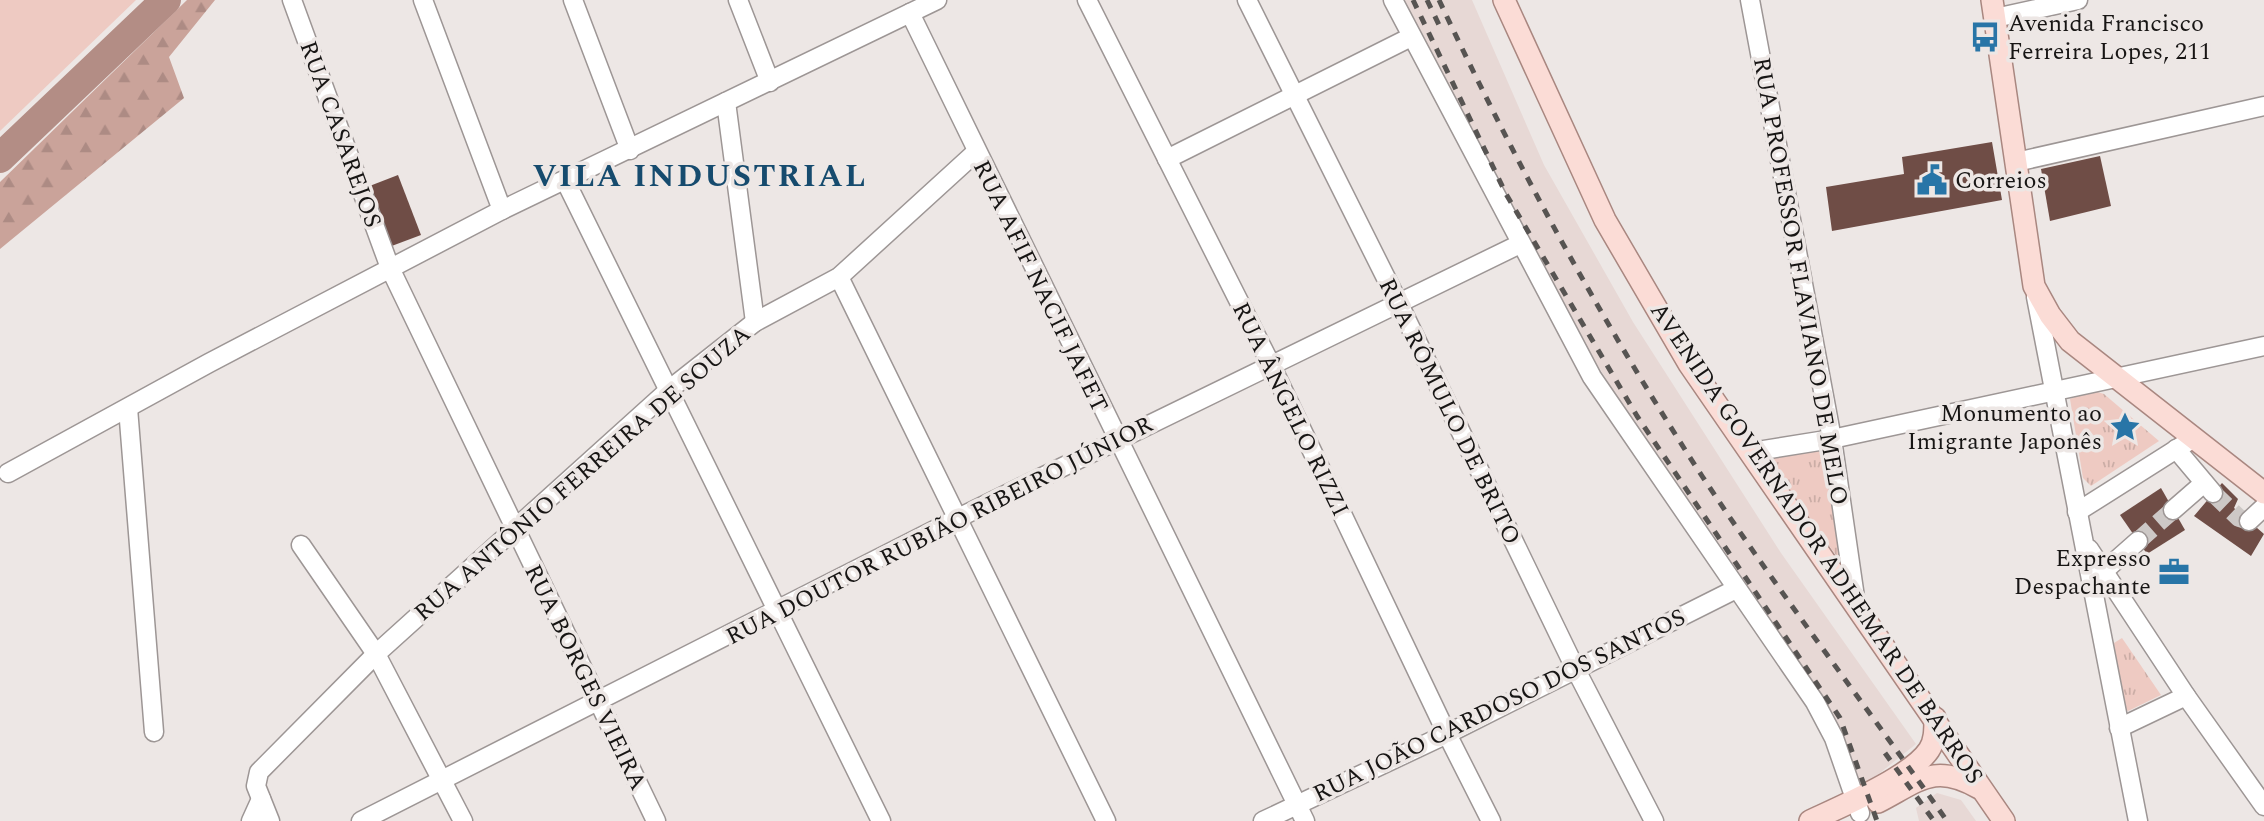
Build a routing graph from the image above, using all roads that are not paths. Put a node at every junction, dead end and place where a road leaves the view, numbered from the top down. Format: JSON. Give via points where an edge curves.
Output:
{"nodes":[{"id":1,"x":292,"y":0,"type":"edge"},
{"id":2,"x":423,"y":0,"type":"edge"},
{"id":3,"x":573,"y":0,"type":"edge"},
{"id":4,"x":738,"y":0,"type":"edge"},
{"id":5,"x":937,"y":0,"type":"edge"},
{"id":6,"x":1087,"y":0,"type":"edge"},
{"id":7,"x":1247,"y":0,"type":"edge"},
{"id":8,"x":1393,"y":0,"type":"edge"},
{"id":9,"x":1504,"y":0,"type":"edge"},
{"id":10,"x":1751,"y":0,"type":"edge"},
{"id":11,"x":2078,"y":0,"type":"edge"},
{"id":12,"x":1994,"y":9,"type":"edge"},
{"id":13,"x":910,"y":13,"type":"junction"},
{"id":14,"x":1411,"y":37,"type":"junction"},
{"id":15,"x":770,"y":82,"type":"junction"},
{"id":16,"x":1293,"y":94,"type":"junction"},
{"id":17,"x":726,"y":102,"type":"junction"},
{"id":18,"x":2264,"y":106,"type":"edge"},
{"id":19,"x":630,"y":150,"type":"junction"},
{"id":20,"x":975,"y":153,"type":"junction"},
{"id":21,"x":1167,"y":159,"type":"junction"},
{"id":22,"x":2016,"y":162,"type":"junction"},
{"id":23,"x":565,"y":180,"type":"junction"},
{"id":24,"x":502,"y":210,"type":"junction"},
{"id":25,"x":1520,"y":244,"type":"junction"},
{"id":26,"x":390,"y":268,"type":"junction"},
{"id":27,"x":839,"y":276,"type":"junction"},
{"id":28,"x":2034,"y":286,"type":"junction"},
{"id":29,"x":1398,"y":302,"type":"junction"},
{"id":30,"x":755,"y":322,"type":"junction"},
{"id":31,"x":2264,"y":346,"type":"edge"},
{"id":32,"x":1271,"y":365,"type":"junction"},
{"id":33,"x":2114,"y":377,"type":"junction"},
{"id":34,"x":670,"y":389,"type":"junction"},
{"id":35,"x":2053,"y":393,"type":"junction"},
{"id":36,"x":128,"y":408,"type":"junction"},
{"id":37,"x":2194,"y":438,"type":"junction"},
{"id":38,"x":1117,"y":439,"type":"junction"},
{"id":39,"x":1832,"y":439,"type":"junction"},
{"id":40,"x":2176,"y":449,"type":"junction"},
{"id":41,"x":1751,"y":452,"type":"junction"},
{"id":42,"x":8,"y":473,"type":"dead end"},
{"id":43,"x":2264,"y":493,"type":"edge"},
{"id":44,"x":2264,"y":507,"type":"edge"},
{"id":45,"x":2173,"y":510,"type":"tunnel mouth"},
{"id":46,"x":2077,"y":512,"type":"junction"},
{"id":47,"x":956,"y":519,"type":"junction"},
{"id":48,"x":2249,"y":521,"type":"dead end"},
{"id":49,"x":515,"y":532,"type":"junction"},
{"id":50,"x":2138,"y":541,"type":"tunnel mouth"},
{"id":51,"x":301,"y":545,"type":"dead end"},
{"id":52,"x":2097,"y":574,"type":"junction"},
{"id":53,"x":1736,"y":589,"type":"junction"},
{"id":54,"x":1856,"y":604,"type":"junction"},
{"id":55,"x":778,"y":609,"type":"junction"},
{"id":56,"x":376,"y":654,"type":"junction"},
{"id":57,"x":1575,"y":668,"type":"junction"},
{"id":58,"x":2186,"y":696,"type":"junction"},
{"id":59,"x":597,"y":702,"type":"junction"},
{"id":60,"x":1935,"y":719,"type":"junction"},
{"id":61,"x":2119,"y":728,"type":"junction"},
{"id":62,"x":154,"y":732,"type":"dead end"},
{"id":63,"x":1447,"y":734,"type":"junction"},
{"id":64,"x":443,"y":781,"type":"junction"},
{"id":65,"x":1984,"y":790,"type":"junction"},
{"id":66,"x":261,"y":799,"type":"junction"},
{"id":67,"x":1297,"y":804,"type":"junction"},
{"id":68,"x":2264,"y":806,"type":"edge"},
{"id":69,"x":1852,"y":811,"type":"edge"},
{"id":70,"x":251,"y":821,"type":"edge"},
{"id":71,"x":271,"y":821,"type":"edge"},
{"id":72,"x":361,"y":821,"type":"edge"},
{"id":73,"x":463,"y":821,"type":"edge"},
{"id":74,"x":656,"y":821,"type":"edge"},
{"id":75,"x":881,"y":821,"type":"edge"},
{"id":76,"x":1106,"y":821,"type":"edge"},
{"id":77,"x":1263,"y":821,"type":"edge"},
{"id":78,"x":1305,"y":821,"type":"edge"},
{"id":79,"x":1491,"y":821,"type":"edge"},
{"id":80,"x":1654,"y":821,"type":"edge"},
{"id":81,"x":1810,"y":821,"type":"edge"},
{"id":82,"x":2004,"y":821,"type":"edge"},
{"id":83,"x":2138,"y":821,"type":"edge"}],
"edges":[{"from":1,"to":26,"type":"street","name":"RUA CASAREJOS"},
{"from":2,"to":24,"type":"street"},
{"from":3,"to":19,"type":"street"},
{"from":4,"to":15,"type":"street"},
{"from":5,"to":13,"type":"street"},
{"from":6,"to":21,"type":"street","name":"RUA ÂNGELO RIZZI"},
{"from":7,"to":16,"type":"street","name":"RUA RÔMULO DE BRITO"},
{"from":8,"to":14,"type":"street"},
{"from":9,"to":41,"type":"main road","name":"AVENIDA GOVERNADOR ADHEMAR DE BARROS","via":[[1605,220],[1689,364]]},
{"from":10,"to":39,"type":"street","name":"RUA PROFESSOR FLAVIANO DE MELO"},
{"from":11,"to":12,"type":"street"},
{"from":12,"to":22,"type":"main road"},
{"from":13,"to":15,"type":"street"},
{"from":13,"to":20,"type":"street","name":"RUA AFIF NACIF JAFET"},
{"from":14,"to":16,"type":"street"},
{"from":14,"to":25,"type":"street"},
{"from":15,"to":17,"type":"street"},
{"from":16,"to":21,"type":"street"},
{"from":16,"to":29,"type":"street","name":"RUA RÔMULO DE BRITO"},
{"from":17,"to":19,"type":"street"},
{"from":17,"to":30,"type":"street"},
{"from":18,"to":22,"type":"street"},
{"from":19,"to":23,"type":"street"},
{"from":20,"to":27,"type":"street","name":"RUA ANTÔNIO FERREIRA DE SOUZA"},
{"from":20,"to":38,"type":"street","name":"RUA AFIF NACIF JAFET"},
{"from":21,"to":32,"type":"street","name":"RUA ÂNGELO RIZZI"},
{"from":22,"to":28,"type":"main road"},
{"from":23,"to":24,"type":"street"},
{"from":23,"to":34,"type":"street"},
{"from":24,"to":26,"type":"street"},
{"from":25,"to":29,"type":"street","name":"RUA DOUTOR RUBIÃO RIBEIRO JÚNIOR"},
{"from":25,"to":53,"type":"street","via":[[1592,377]]},
{"from":26,"to":36,"type":"street"},
{"from":26,"to":49,"type":"street","name":"RUA BORGES VIEIRA"},
{"from":27,"to":30,"type":"street","name":"RUA ANTÔNIO FERREIRA DE SOUZA"},
{"from":27,"to":47,"type":"street"},
{"from":28,"to":33,"type":"main road","via":[[2070,341]]},
{"from":28,"to":35,"type":"street"},
{"from":29,"to":32,"type":"street","name":"RUA DOUTOR RUBIÃO RIBEIRO JÚNIOR"},
{"from":29,"to":57,"type":"street","name":"RUA RÔMULO DE BRITO"},
{"from":30,"to":34,"type":"street","name":"RUA ANTÔNIO FERREIRA DE SOUZA"},
{"from":31,"to":33,"type":"street"},
{"from":32,"to":38,"type":"street","name":"RUA DOUTOR RUBIÃO RIBEIRO JÚNIOR"},
{"from":32,"to":63,"type":"street","name":"RUA ÂNGELO RIZZI"},
{"from":33,"to":35,"type":"street"},
{"from":33,"to":37,"type":"main road"},
{"from":34,"to":49,"type":"street","name":"RUA ANTÔNIO FERREIRA DE SOUZA"},
{"from":34,"to":55,"type":"street"},
{"from":35,"to":39,"type":"street"},
{"from":35,"to":46,"type":"street"},
{"from":36,"to":42,"type":"street"},
{"from":36,"to":62,"type":"street"},
{"from":37,"to":40,"type":"street"},
{"from":37,"to":43,"type":"main road"},
{"from":38,"to":47,"type":"street","name":"RUA DOUTOR RUBIÃO RIBEIRO JÚNIOR"},
{"from":38,"to":67,"type":"street","name":"RUA AFIF NACIF JAFET"},
{"from":39,"to":41,"type":"street"},
{"from":39,"to":54,"type":"street","name":"RUA PROFESSOR FLAVIANO DE MELO"},
{"from":40,"to":45,"type":"street","via":[[2209,488]]},
{"from":40,"to":46,"type":"street"},
{"from":41,"to":54,"type":"main road","name":"AVENIDA GOVERNADOR ADHEMAR DE BARROS"},
{"from":44,"to":48,"type":"street"},
{"from":46,"to":52,"type":"street"},
{"from":47,"to":55,"type":"street","name":"RUA DOUTOR RUBIÃO RIBEIRO JÚNIOR"},
{"from":47,"to":76,"type":"street"},
{"from":49,"to":56,"type":"street","name":"RUA ANTÔNIO FERREIRA DE SOUZA"},
{"from":49,"to":59,"type":"street","name":"RUA BORGES VIEIRA"},
{"from":50,"to":52,"type":"street"},
{"from":51,"to":56,"type":"street"},
{"from":52,"to":58,"type":"street"},
{"from":52,"to":61,"type":"street"},
{"from":53,"to":57,"type":"street","name":"RUA JOÃO CARDOSO DOS SANTOS"},
{"from":53,"to":69,"type":"street","via":[[1815,702],[1834,738]]},
{"from":54,"to":60,"type":"main road","name":"AVENIDA GOVERNADOR ADHEMAR DE BARROS"},
{"from":55,"to":59,"type":"street","name":"RUA DOUTOR RUBIÃO RIBEIRO JÚNIOR"},
{"from":55,"to":75,"type":"street"},
{"from":56,"to":64,"type":"street"},
{"from":56,"to":66,"type":"street","name":"RUA ANTÔNIO FERREIRA DE SOUZA","via":[[258,772],[256,786]]},
{"from":57,"to":63,"type":"street","name":"RUA JOÃO CARDOSO DOS SANTOS"},
{"from":57,"to":80,"type":"street","name":"RUA RÔMULO DE BRITO"},
{"from":58,"to":61,"type":"street"},
{"from":58,"to":68,"type":"street"},
{"from":59,"to":64,"type":"street","name":"RUA DOUTOR RUBIÃO RIBEIRO JÚNIOR"},
{"from":59,"to":74,"type":"street","name":"RUA BORGES VIEIRA"},
{"from":60,"to":65,"type":"main road","name":"AVENIDA GOVERNADOR ADHEMAR DE BARROS"},
{"from":60,"to":69,"type":"main road","via":[[1934,738],[1924,757]]},
{"from":61,"to":83,"type":"street"},
{"from":63,"to":67,"type":"street","name":"RUA JOÃO CARDOSO DOS SANTOS"},
{"from":63,"to":79,"type":"street","name":"RUA ÂNGELO RIZZI"},
{"from":64,"to":72,"type":"street","name":"RUA DOUTOR RUBIÃO RIBEIRO JÚNIOR"},
{"from":64,"to":73,"type":"street"},
{"from":65,"to":69,"type":"main road","via":[[1959,776],[1932,774]]},
{"from":65,"to":82,"type":"main road","name":"AVENIDA GOVERNADOR ADHEMAR DE BARROS"},
{"from":66,"to":70,"type":"street"},
{"from":66,"to":71,"type":"street"},
{"from":67,"to":77,"type":"street","name":"RUA JOÃO CARDOSO DOS SANTOS"},
{"from":67,"to":78,"type":"street","name":"RUA AFIF NACIF JAFET"},
{"from":69,"to":81,"type":"main road"}]}
